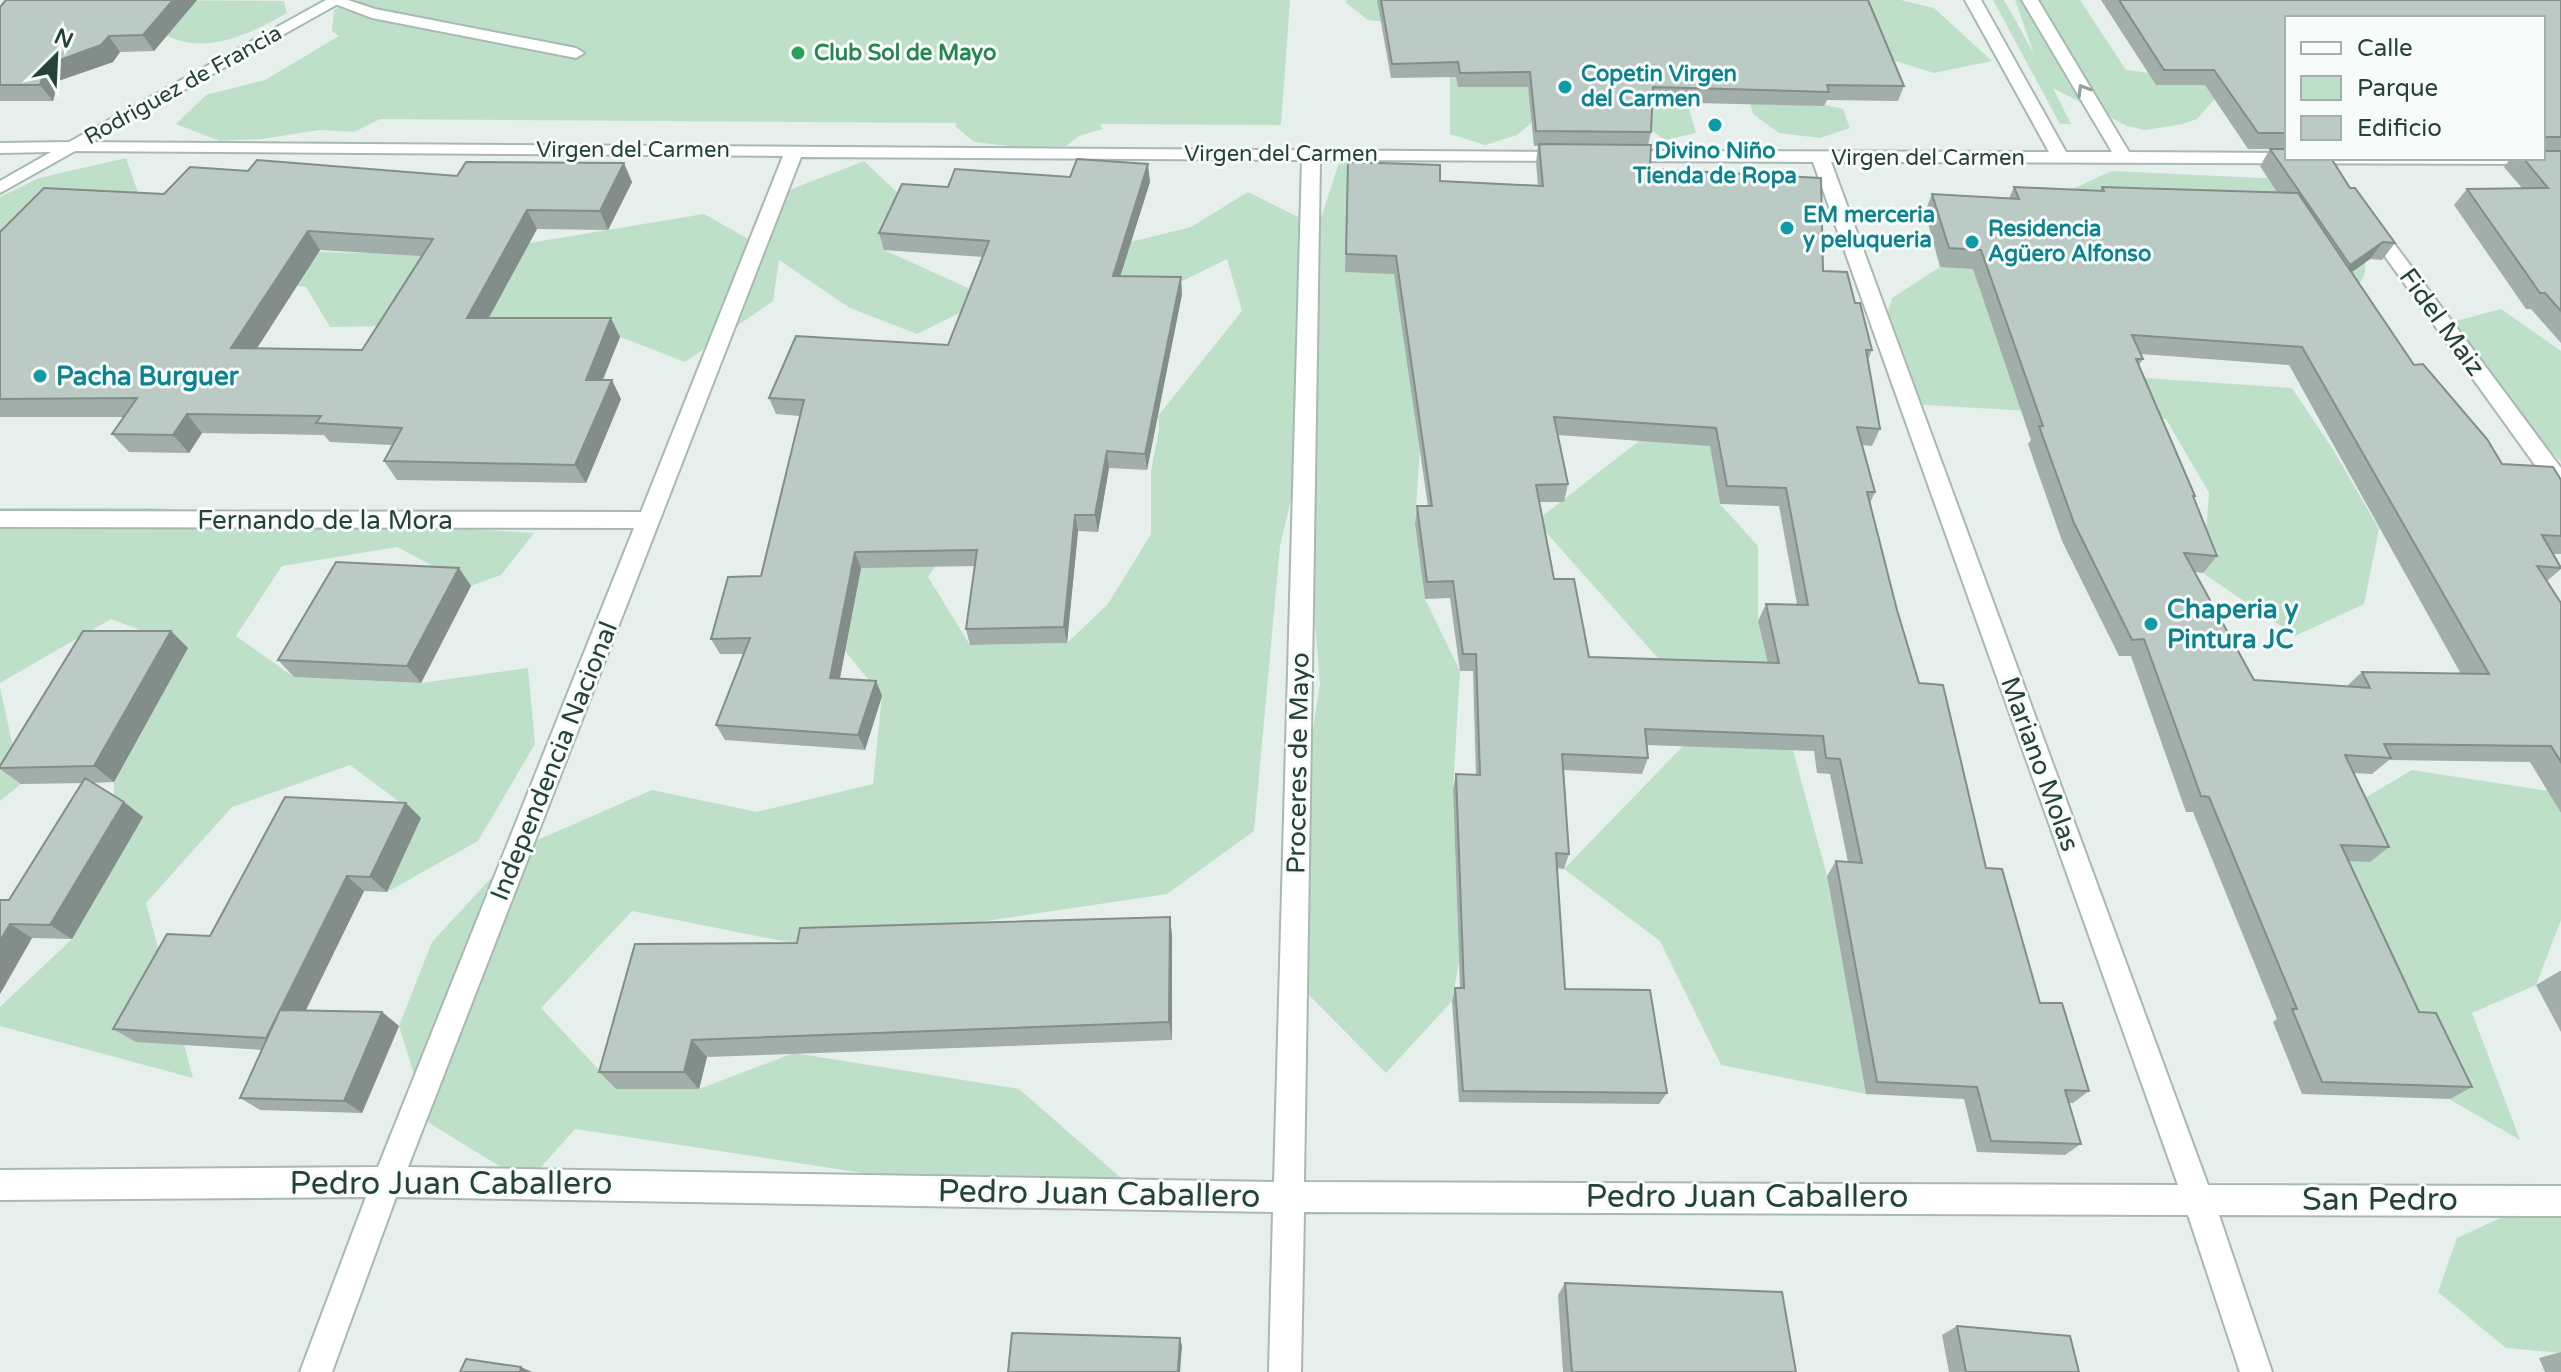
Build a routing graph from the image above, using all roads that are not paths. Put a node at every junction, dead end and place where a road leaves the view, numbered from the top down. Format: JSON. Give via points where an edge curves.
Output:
{"nodes":[{"id":1,"x":336,"y":0,"type":"edge"},
{"id":2,"x":1973,"y":0,"type":"edge"},
{"id":3,"x":2030,"y":0,"type":"edge"},
{"id":4,"x":576,"y":53,"type":"dead end"},
{"id":5,"x":71,"y":147,"type":"junction"},
{"id":6,"x":0,"y":148,"type":"edge"},
{"id":7,"x":794,"y":151,"type":"junction"},
{"id":8,"x":1311,"y":154,"type":"junction"},
{"id":9,"x":1820,"y":157,"type":"junction"},
{"id":10,"x":2123,"y":157,"type":"junction"},
{"id":11,"x":2061,"y":158,"type":"junction"},
{"id":12,"x":2528,"y":160,"type":"edge"},
{"id":13,"x":2328,"y":166,"type":"edge"},
{"id":14,"x":0,"y":188,"type":"edge"},
{"id":15,"x":2360,"y":210,"type":"edge"},
{"id":16,"x":2561,"y":484,"type":"edge"},
{"id":17,"x":0,"y":519,"type":"edge"},
{"id":18,"x":649,"y":520,"type":"junction"},
{"id":19,"x":387,"y":1182,"type":"junction"},
{"id":20,"x":0,"y":1185,"type":"edge"},
{"id":21,"x":1288,"y":1197,"type":"junction"},
{"id":22,"x":2198,"y":1198,"type":"junction"},
{"id":23,"x":2561,"y":1201,"type":"edge"},
{"id":24,"x":316,"y":1372,"type":"edge"},
{"id":25,"x":1285,"y":1372,"type":"edge"},
{"id":26,"x":2256,"y":1372,"type":"edge"}],
"edges":[{"from":1,"to":4,"type":"street","via":[[372,13]]},
{"from":1,"to":5,"type":"street","name":"Rodriguez de Francia"},
{"from":2,"to":11,"type":"street"},
{"from":10,"to":3,"type":"street","one_way":true},
{"from":5,"to":6,"type":"street","name":"Virgen del Carmen"},
{"from":5,"to":7,"type":"street","name":"Virgen del Carmen"},
{"from":5,"to":14,"type":"street","name":"Rodriguez de Francia"},
{"from":7,"to":8,"type":"street","name":"Virgen del Carmen"},
{"from":7,"to":18,"type":"street","name":"Independencia Nacional"},
{"from":8,"to":9,"type":"street","name":"Virgen del Carmen"},
{"from":8,"to":21,"type":"street","name":"Proceres de Mayo"},
{"from":9,"to":11,"type":"street","name":"Virgen del Carmen"},
{"from":9,"to":22,"type":"street","name":"Mariano Molas"},
{"from":10,"to":11,"type":"street","name":"Virgen del Carmen"},
{"from":10,"to":13,"type":"street","name":"Virgen del Carmen"},
{"from":12,"to":13,"type":"street","name":"Virgen del Carmen"},
{"from":15,"to":16,"type":"street","name":"Fidel Maiz"},
{"from":17,"to":18,"type":"street","name":"Fernando de la Mora"},
{"from":18,"to":19,"type":"street","name":"Independencia Nacional"},
{"from":19,"to":20,"type":"street","name":"Pedro Juan Caballero"},
{"from":19,"to":21,"type":"street","name":"Pedro Juan Caballero"},
{"from":19,"to":24,"type":"street","name":"Independencia Nacional"},
{"from":21,"to":22,"type":"street","name":"Pedro Juan Caballero"},
{"from":21,"to":25,"type":"street","name":"Proceres de Mayo"},
{"from":22,"to":23,"type":"street","name":"San Pedro"},
{"from":22,"to":26,"type":"street","name":"Mariano Molas"}]}
